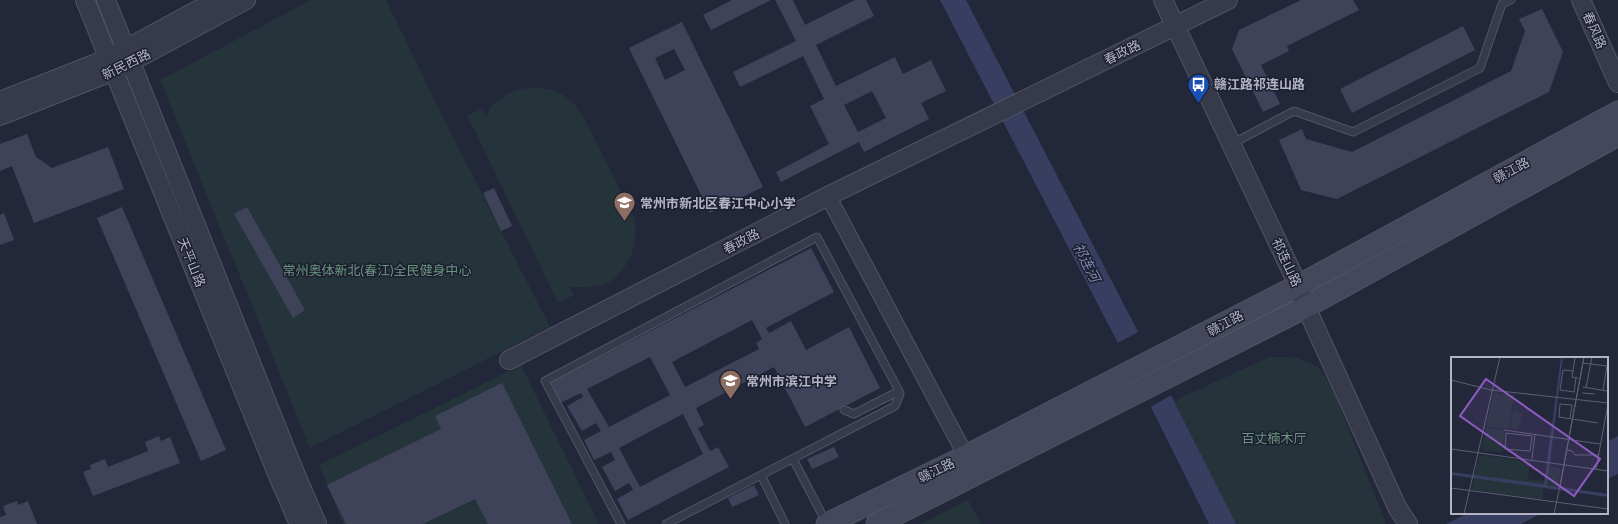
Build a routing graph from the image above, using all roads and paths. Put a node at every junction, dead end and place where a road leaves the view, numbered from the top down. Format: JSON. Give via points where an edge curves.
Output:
{"nodes":[{"id":1,"x":85,"y":0,"type":"edge"},
{"id":2,"x":106,"y":0,"type":"edge"},
{"id":3,"x":216,"y":0,"type":"edge"},
{"id":4,"x":246,"y":0,"type":"edge"},
{"id":5,"x":1163,"y":0,"type":"edge"},
{"id":6,"x":1175,"y":0,"type":"edge"},
{"id":7,"x":1228,"y":0,"type":"edge"},
{"id":8,"x":1511,"y":0,"type":"edge"},
{"id":9,"x":1581,"y":0,"type":"edge"},
{"id":10,"x":1180,"y":24,"type":"junction"},
{"id":11,"x":128,"y":56,"type":"junction"},
{"id":12,"x":112,"y":65,"type":"junction"},
{"id":13,"x":1618,"y":82,"type":"edge"},
{"id":14,"x":0,"y":101,"type":"edge"},
{"id":15,"x":1618,"y":112,"type":"edge"},
{"id":16,"x":0,"y":116,"type":"edge"},
{"id":17,"x":1618,"y":135,"type":"edge"},
{"id":18,"x":1241,"y":139,"type":"junction"},
{"id":19,"x":828,"y":196,"type":"junction"},
{"id":20,"x":1303,"y":282,"type":"junction"},
{"id":21,"x":1312,"y":304,"type":"junction"},
{"id":22,"x":509,"y":360,"type":"dead end"},
{"id":23,"x":899,"y":392,"type":"junction"},
{"id":24,"x":844,"y":410,"type":"dead end"},
{"id":25,"x":966,"y":456,"type":"junction"},
{"id":26,"x":793,"y":458,"type":"junction"},
{"id":27,"x":761,"y":475,"type":"junction"},
{"id":28,"x":299,"y":524,"type":"edge"},
{"id":29,"x":317,"y":524,"type":"edge"},
{"id":30,"x":620,"y":524,"type":"edge"},
{"id":31,"x":666,"y":524,"type":"edge"},
{"id":32,"x":786,"y":524,"type":"edge"},
{"id":33,"x":827,"y":524,"type":"edge"},
{"id":34,"x":877,"y":524,"type":"edge"},
{"id":35,"x":1408,"y":524,"type":"edge"},
{"id":36,"x":1412,"y":524,"type":"edge"}],
"edges":[{"from":1,"to":12,"type":"street","name":"天平山路"},
{"from":2,"to":11,"type":"street","name":"天平山路"},
{"from":3,"to":11,"type":"street","name":"新民西路"},
{"from":4,"to":11,"type":"street","name":"新民西路"},
{"from":5,"to":10,"type":"street","name":"祁连山路"},
{"from":6,"to":10,"type":"street","name":"祁连山路"},
{"from":7,"to":10,"type":"street","name":"春政路"},
{"from":8,"to":18,"type":"lane","via":[[1502,4],[1480,68],[1353,132],[1294,111]]},
{"from":9,"to":13,"type":"street","name":"春风路"},
{"from":10,"to":18,"type":"street","name":"祁连山路"},
{"from":10,"to":19,"type":"street","name":"春政路"},
{"from":10,"to":20,"type":"street","name":"祁连山路"},
{"from":11,"to":12,"type":"street","name":"新民西路"},
{"from":11,"to":29,"type":"street","name":"天平山路"},
{"from":12,"to":14,"type":"street","name":"新民西路"},
{"from":12,"to":16,"type":"street","name":"新民西路"},
{"from":12,"to":28,"type":"street","name":"天平山路"},
{"from":15,"to":20,"type":"main road","name":"赣江路"},
{"from":17,"to":21,"type":"main road","name":"赣江路"},
{"from":18,"to":20,"type":"street","name":"祁连山路"},
{"from":19,"to":22,"type":"street","name":"春政路"},
{"from":19,"to":25,"type":"street"},
{"from":20,"to":21,"type":"street","name":"祁连山路"},
{"from":20,"to":25,"type":"main road","name":"赣江路"},
{"from":21,"to":34,"type":"main road","name":"赣江路"},
{"from":21,"to":35,"type":"street","name":"祁连山路","via":[[1397,507]]},
{"from":21,"to":36,"type":"street","name":"祁连山路","via":[[1407,503]]},
{"from":23,"to":24,"type":"lane","via":[[854,414]]},
{"from":23,"to":26,"type":"lane","via":[[895,406]]},
{"from":23,"to":30,"type":"lane","via":[[817,236],[545,381]]},
{"from":25,"to":33,"type":"main road","name":"赣江路"},
{"from":26,"to":27,"type":"lane"},
{"from":26,"to":33,"type":"lane"},
{"from":27,"to":31,"type":"lane"},
{"from":27,"to":32,"type":"lane"}]}
